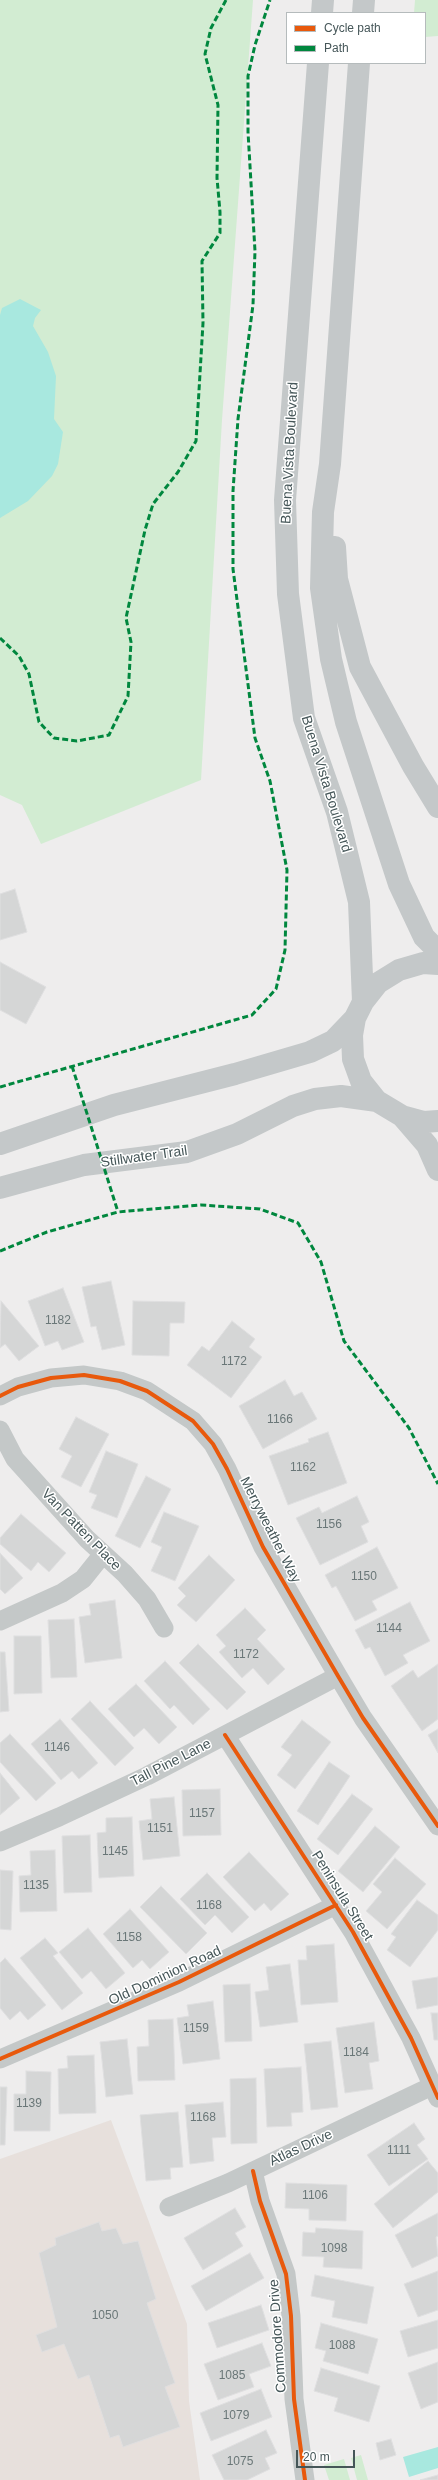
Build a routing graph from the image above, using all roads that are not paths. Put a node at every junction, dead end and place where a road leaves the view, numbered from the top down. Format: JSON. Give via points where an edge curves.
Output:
{"nodes":[{"id":1,"x":323,"y":0,"type":"edge"},
{"id":2,"x":364,"y":0,"type":"edge"},
{"id":3,"x":322,"y":12,"type":"edge"},
{"id":4,"x":362,"y":12,"type":"edge"},
{"id":5,"x":318,"y":64,"type":"edge"},
{"id":6,"x":359,"y":64,"type":"edge"},
{"id":7,"x":330,"y":464,"type":"junction"},
{"id":8,"x":438,"y":807,"type":"edge"},
{"id":9,"x":438,"y":951,"type":"edge"},
{"id":10,"x":438,"y":964,"type":"edge"},
{"id":11,"x":359,"y":1010,"type":"junction"},
{"id":12,"x":376,"y":1101,"type":"junction"},
{"id":13,"x":402,"y":1116,"type":"junction"},
{"id":14,"x":438,"y":1121,"type":"edge"},
{"id":15,"x":0,"y":1144,"type":"edge"},
{"id":16,"x":438,"y":1170,"type":"edge"},
{"id":17,"x":0,"y":1188,"type":"edge"},
{"id":18,"x":0,"y":1396,"type":"edge"},
{"id":19,"x":0,"y":1430,"type":"edge"},
{"id":20,"x":103,"y":1554,"type":"junction"},
{"id":21,"x":0,"y":1621,"type":"edge"},
{"id":22,"x":164,"y":1628,"type":"dead end"},
{"id":23,"x":338,"y":1676,"type":"junction"},
{"id":24,"x":225,"y":1735,"type":"junction"},
{"id":25,"x":438,"y":1826,"type":"edge"},
{"id":26,"x":0,"y":1842,"type":"edge"},
{"id":27,"x":336,"y":1905,"type":"junction"},
{"id":28,"x":0,"y":2059,"type":"edge"},
{"id":29,"x":435,"y":2092,"type":"edge"},
{"id":30,"x":253,"y":2171,"type":"junction"},
{"id":31,"x":169,"y":2207,"type":"dead end"},
{"id":32,"x":305,"y":2480,"type":"edge"}],
"edges":[{"from":1,"to":3,"type":"main road"},
{"from":2,"to":4,"type":"main road"},
{"from":5,"to":11,"type":"main road","name":"Buena Vista Boulevard","via":[[284,500],[288,594],[304,718],[338,812],[359,902]]},
{"from":6,"to":7,"type":"main road"},
{"from":7,"to":8,"type":"main road","via":[[337,579],[360,667]]},
{"from":7,"to":9,"type":"main road","via":[[323,512],[321,588],[331,659],[346,722],[399,884],[424,937]]},
{"from":10,"to":11,"type":"main road","via":[[423,964],[399,970],[378,983]]},
{"from":11,"to":12,"type":"main road","name":"Buena Vista Boulevard","via":[[352,1035],[354,1059],[361,1081]]},
{"from":11,"to":15,"type":"main road","via":[[333,1042],[310,1052],[107,1107]]},
{"from":12,"to":13,"type":"main road","name":"Buena Vista Boulevard"},
{"from":12,"to":17,"type":"main road","name":"Stillwater Trail","via":[[341,1096],[315,1099],[293,1106],[237,1134],[187,1152],[84,1165]]},
{"from":13,"to":14,"type":"main road","name":"Buena Vista Boulevard","via":[[424,1122]]},
{"from":13,"to":16,"type":"main road","name":"Buena Vista Boulevard","via":[[427,1145]]},
{"from":18,"to":23,"type":"street","name":"Merryweather Way","via":[[18,1387],[51,1378],[84,1375],[120,1381],[147,1391],[193,1421],[213,1444],[264,1547]]},
{"from":19,"to":20,"type":"street","name":"Van Patten Place","via":[[20,1464]]},
{"from":20,"to":21,"type":"street","via":[[83,1579],[67,1590]]},
{"from":20,"to":22,"type":"street","name":"Van Patten Place","via":[[147,1599]]},
{"from":23,"to":24,"type":"street","name":"Tall Pine Lane"},
{"from":23,"to":25,"type":"street","name":"Merryweather Way","via":[[363,1718]]},
{"from":24,"to":26,"type":"street","name":"Tall Pine Lane","via":[[79,1808]]},
{"from":24,"to":27,"type":"street","name":"Peninsula Street"},
{"from":27,"to":28,"type":"street","name":"Old Dominion Road","via":[[178,1982]]},
{"from":27,"to":29,"type":"street","name":"Peninsula Street","via":[[411,2038]]},
{"from":29,"to":30,"type":"street","name":"Atlas Drive"},
{"from":30,"to":31,"type":"street","name":"Atlas Drive"},
{"from":30,"to":32,"type":"street","name":"Commodore Drive","via":[[260,2201],[286,2274],[291,2316],[294,2400]]}]}
